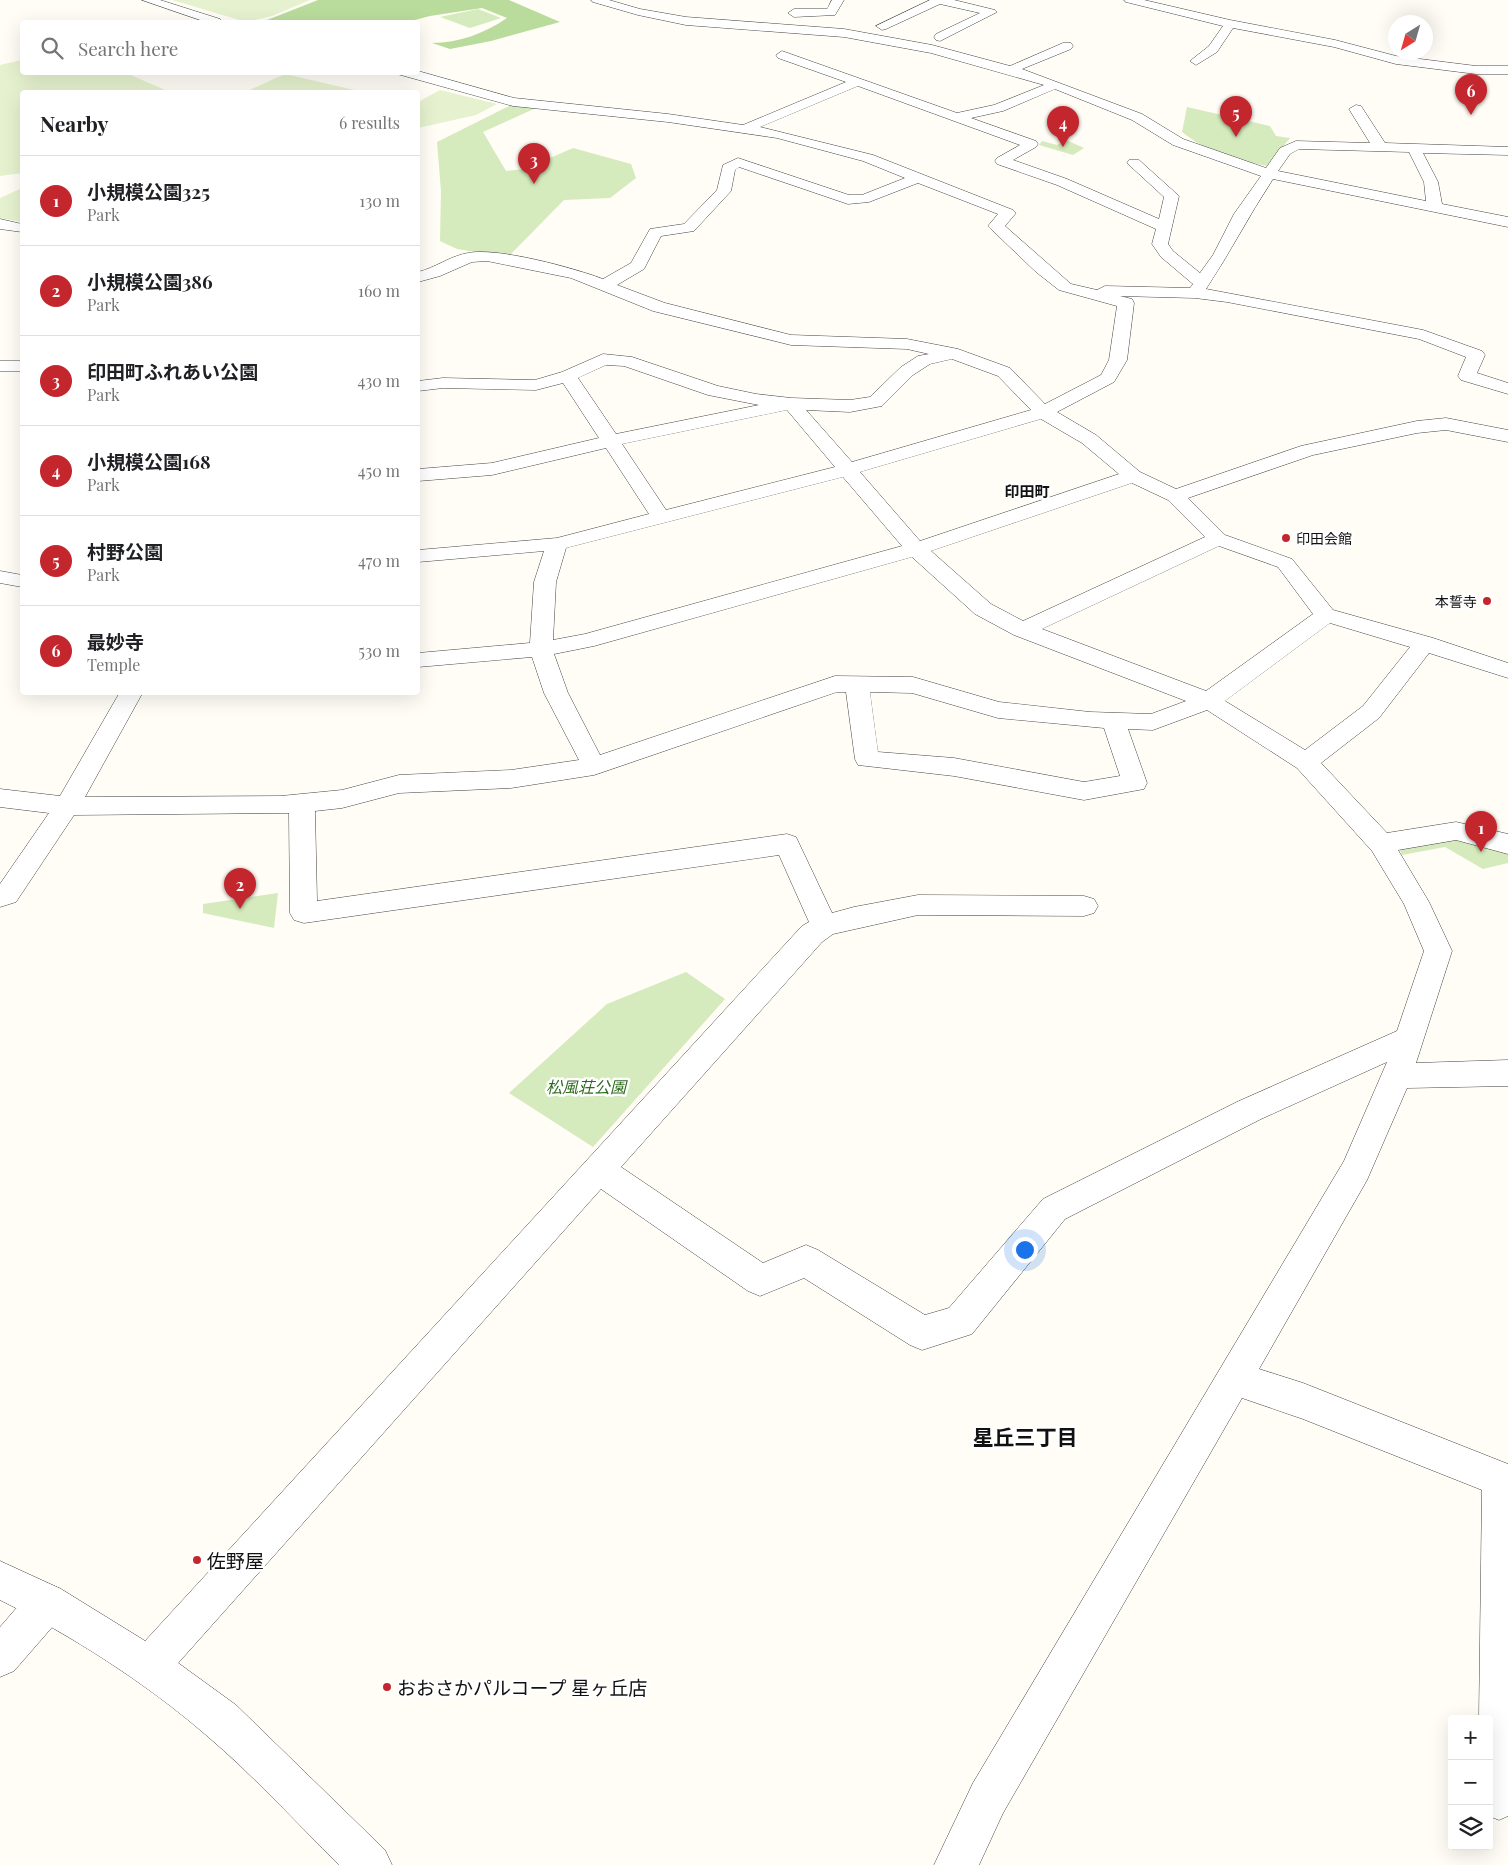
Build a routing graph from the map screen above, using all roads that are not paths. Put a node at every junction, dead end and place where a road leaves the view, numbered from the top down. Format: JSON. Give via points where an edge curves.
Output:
{"nodes":[{"id":1,"x":148,"y":0,"type":"edge"},
{"id":2,"x":597,"y":0,"type":"edge"},
{"id":3,"x":838,"y":0,"type":"edge"},
{"id":4,"x":1130,"y":0,"type":"edge"},
{"id":5,"x":1192,"y":0,"type":"edge"},
{"id":6,"x":1180,"y":13,"type":"junction"},
{"id":7,"x":210,"y":20,"type":"edge"},
{"id":8,"x":1230,"y":24,"type":"junction"},
{"id":9,"x":762,"y":26,"type":"junction"},
{"id":10,"x":902,"y":30,"type":"dead end"},
{"id":11,"x":958,"y":42,"type":"dead end"},
{"id":12,"x":1067,"y":46,"type":"dead end"},
{"id":13,"x":782,"y":56,"type":"dead end"},
{"id":14,"x":1011,"y":56,"type":"dead end"},
{"id":15,"x":1028,"y":61,"type":"junction"},
{"id":16,"x":1196,"y":61,"type":"dead end"},
{"id":17,"x":1012,"y":70,"type":"junction"},
{"id":18,"x":1508,"y":70,"type":"edge"},
{"id":19,"x":417,"y":75,"type":"edge"},
{"id":20,"x":857,"y":82,"type":"junction"},
{"id":21,"x":1055,"y":85,"type":"junction"},
{"id":22,"x":1356,"y":109,"type":"dead end"},
{"id":23,"x":956,"y":117,"type":"junction"},
{"id":24,"x":747,"y":128,"type":"junction"},
{"id":25,"x":1380,"y":147,"type":"junction"},
{"id":26,"x":1414,"y":149,"type":"junction"},
{"id":27,"x":1508,"y":151,"type":"edge"},
{"id":28,"x":1134,"y":163,"type":"dead end"},
{"id":29,"x":1270,"y":174,"type":"junction"},
{"id":30,"x":919,"y":177,"type":"junction"},
{"id":31,"x":1435,"y":209,"type":"junction"},
{"id":32,"x":1508,"y":222,"type":"edge"},
{"id":33,"x":0,"y":224,"type":"edge"},
{"id":34,"x":1164,"y":227,"type":"junction"},
{"id":35,"x":20,"y":228,"type":"edge"},
{"id":36,"x":420,"y":276,"type":"edge"},
{"id":37,"x":605,"y":285,"type":"junction"},
{"id":38,"x":1198,"y":288,"type":"junction"},
{"id":39,"x":1073,"y":290,"type":"junction"},
{"id":40,"x":952,"y":353,"type":"junction"},
{"id":41,"x":0,"y":366,"type":"edge"},
{"id":42,"x":20,"y":366,"type":"edge"},
{"id":43,"x":568,"y":376,"type":"junction"},
{"id":44,"x":420,"y":386,"type":"edge"},
{"id":45,"x":1508,"y":389,"type":"edge"},
{"id":46,"x":791,"y":404,"type":"junction"},
{"id":47,"x":1043,"y":412,"type":"junction"},
{"id":48,"x":1508,"y":436,"type":"edge"},
{"id":49,"x":610,"y":440,"type":"junction"},
{"id":50,"x":847,"y":470,"type":"junction"},
{"id":51,"x":420,"y":474,"type":"edge"},
{"id":52,"x":1133,"y":476,"type":"junction"},
{"id":53,"x":1175,"y":496,"type":"junction"},
{"id":54,"x":660,"y":516,"type":"junction"},
{"id":55,"x":1218,"y":539,"type":"junction"},
{"id":56,"x":557,"y":544,"type":"junction"},
{"id":57,"x":916,"y":549,"type":"junction"},
{"id":58,"x":420,"y":556,"type":"edge"},
{"id":59,"x":0,"y":577,"type":"edge"},
{"id":60,"x":20,"y":581,"type":"edge"},
{"id":61,"x":1326,"y":615,"type":"junction"},
{"id":62,"x":1022,"y":630,"type":"junction"},
{"id":63,"x":1425,"y":643,"type":"junction"},
{"id":64,"x":541,"y":649,"type":"junction"},
{"id":65,"x":420,"y":660,"type":"edge"},
{"id":66,"x":1508,"y":671,"type":"edge"},
{"id":67,"x":857,"y":684,"type":"junction"},
{"id":68,"x":130,"y":695,"type":"edge"},
{"id":69,"x":1209,"y":701,"type":"junction"},
{"id":70,"x":1113,"y":721,"type":"junction"},
{"id":71,"x":1306,"y":762,"type":"junction"},
{"id":72,"x":594,"y":766,"type":"junction"},
{"id":73,"x":0,"y":798,"type":"edge"},
{"id":74,"x":302,"y":803,"type":"junction"},
{"id":75,"x":66,"y":806,"type":"junction"},
{"id":76,"x":1381,"y":844,"type":"junction"},
{"id":77,"x":1508,"y":844,"type":"edge"},
{"id":78,"x":0,"y":897,"type":"edge"},
{"id":79,"x":1084,"y":906,"type":"dead end"},
{"id":80,"x":824,"y":926,"type":"junction"},
{"id":81,"x":1411,"y":1038,"type":"junction"},
{"id":82,"x":1508,"y":1073,"type":"edge"},
{"id":83,"x":1397,"y":1076,"type":"junction"},
{"id":84,"x":599,"y":1170,"type":"junction"},
{"id":85,"x":1236,"y":1379,"type":"junction"},
{"id":86,"x":1505,"y":1481,"type":"edge"},
{"id":87,"x":0,"y":1580,"type":"edge"},
{"id":88,"x":47,"y":1603,"type":"junction"},
{"id":89,"x":0,"y":1657,"type":"edge"},
{"id":90,"x":149,"y":1666,"type":"junction"},
{"id":91,"x":1499,"y":1799,"type":"dead end"},
{"id":92,"x":370,"y":1865,"type":"edge"},
{"id":93,"x":956,"y":1865,"type":"edge"}],
"edges":[{"from":1,"to":7,"type":"street"},
{"from":2,"to":9,"type":"street","via":[[686,21]]},
{"from":3,"to":9,"type":"street","via":[[831,12],[796,12]]},
{"from":4,"to":6,"type":"street"},
{"from":5,"to":6,"type":"street"},
{"from":6,"to":8,"type":"street"},
{"from":8,"to":16,"type":"street","via":[[1213,50]]},
{"from":8,"to":18,"type":"street","via":[[1335,44],[1396,60],[1476,70]]},
{"from":9,"to":17,"type":"street","via":[[844,33],[932,49]]},
{"from":10,"to":11,"type":"street","via":[[878,25],[940,0],[991,12],[936,36]]},
{"from":12,"to":15,"type":"street"},
{"from":13,"to":20,"type":"street"},
{"from":14,"to":15,"type":"street"},
{"from":15,"to":17,"type":"street"},
{"from":17,"to":21,"type":"street"},
{"from":19,"to":24,"type":"street","via":[[513,102]]},
{"from":20,"to":23,"type":"street"},
{"from":20,"to":24,"type":"street"},
{"from":21,"to":23,"type":"street","via":[[998,108]]},
{"from":21,"to":29,"type":"street","via":[[1137,117],[1178,142]]},
{"from":22,"to":25,"type":"street"},
{"from":23,"to":34,"type":"street","via":[[1031,144],[1002,161],[1062,182]]},
{"from":24,"to":30,"type":"street","via":[[828,146]]},
{"from":25,"to":26,"type":"street"},
{"from":25,"to":29,"type":"street","via":[[1296,145],[1285,151]]},
{"from":26,"to":27,"type":"street"},
{"from":26,"to":31,"type":"street","via":[[1431,182]]},
{"from":28,"to":34,"type":"street","via":[[1172,196]]},
{"from":29,"to":31,"type":"street"},
{"from":29,"to":38,"type":"street"},
{"from":30,"to":37,"type":"street","via":[[864,199],[848,200],[738,162],[728,168],[724,191],[689,228],[655,232],[638,266]]},
{"from":30,"to":39,"type":"street","via":[[1008,213],[996,226],[1042,269]]},
{"from":31,"to":32,"type":"street"},
{"from":33,"to":35,"type":"street"},
{"from":34,"to":38,"type":"street","via":[[1160,244]]},
{"from":36,"to":37,"type":"street","via":[[469,257],[487,256],[575,274]]},
{"from":37,"to":40,"type":"street","via":[[659,307],[791,340],[907,344]]},
{"from":38,"to":39,"type":"street"},
{"from":38,"to":45,"type":"street","via":[[1423,335],[1476,355],[1467,376]]},
{"from":39,"to":47,"type":"street","via":[[1126,303],[1118,360],[1108,378]]},
{"from":40,"to":46,"type":"street","via":[[924,360],[907,371],[876,402],[850,406]]},
{"from":40,"to":47,"type":"street","via":[[1004,372]]},
{"from":41,"to":42,"type":"street"},
{"from":43,"to":44,"type":"street","via":[[536,385],[443,383]]},
{"from":43,"to":46,"type":"street","via":[[603,359],[626,360],[714,391]]},
{"from":43,"to":49,"type":"street"},
{"from":46,"to":49,"type":"street"},
{"from":46,"to":50,"type":"street"},
{"from":47,"to":50,"type":"street"},
{"from":47,"to":52,"type":"street","via":[[1089,439]]},
{"from":48,"to":53,"type":"street","via":[[1446,424],[1417,427],[1308,450]]},
{"from":49,"to":51,"type":"street","via":[[492,470]]},
{"from":49,"to":54,"type":"street"},
{"from":50,"to":54,"type":"street"},
{"from":50,"to":57,"type":"street"},
{"from":52,"to":53,"type":"street"},
{"from":52,"to":57,"type":"street"},
{"from":53,"to":55,"type":"street"},
{"from":54,"to":56,"type":"street"},
{"from":55,"to":61,"type":"street","via":[[1285,563]]},
{"from":55,"to":62,"type":"street"},
{"from":56,"to":58,"type":"street"},
{"from":56,"to":64,"type":"street","via":[[545,582]]},
{"from":57,"to":62,"type":"street","via":[[982,609]]},
{"from":57,"to":64,"type":"street","via":[[586,640]]},
{"from":59,"to":60,"type":"street"},
{"from":61,"to":63,"type":"street"},
{"from":61,"to":69,"type":"street"},
{"from":62,"to":69,"type":"street"},
{"from":63,"to":66,"type":"street"},
{"from":63,"to":71,"type":"street","via":[[1371,712]]},
{"from":64,"to":65,"type":"street"},
{"from":64,"to":72,"type":"street","via":[[556,693]]},
{"from":67,"to":70,"type":"street","via":[[913,685],[998,710]]},
{"from":67,"to":70,"type":"street","via":[[867,759],[954,767],[1084,791],[1135,782]]},
{"from":67,"to":72,"type":"street","via":[[835,684]]},
{"from":68,"to":75,"type":"street"},
{"from":69,"to":70,"type":"street","via":[[1153,722]]},
{"from":69,"to":71,"type":"street"},
{"from":71,"to":76,"type":"street"},
{"from":72,"to":74,"type":"street","via":[[511,779],[399,784],[342,799]]},
{"from":73,"to":75,"type":"street"},
{"from":74,"to":75,"type":"street"},
{"from":74,"to":80,"type":"street","via":[[304,913],[787,844]]},
{"from":75,"to":78,"type":"street","via":[[7,895]]},
{"from":76,"to":77,"type":"street","via":[[1456,831]]},
{"from":76,"to":81,"type":"street","via":[[1416,902],[1438,951]]},
{"from":79,"to":80,"type":"street","via":[[918,905]]},
{"from":80,"to":84,"type":"street","via":[[812,934]]},
{"from":81,"to":83,"type":"street"},
{"from":81,"to":84,"type":"street","via":[[1250,1110],[1054,1209],[960,1322],[922,1333],[806,1261],[760,1280]]},
{"from":82,"to":83,"type":"street"},
{"from":83,"to":85,"type":"street","via":[[1356,1170]]},
{"from":84,"to":90,"type":"street"},
{"from":85,"to":86,"type":"street","via":[[1303,1401]]},
{"from":85,"to":93,"type":"street","via":[[988,1798]]},
{"from":86,"to":91,"type":"street"},
{"from":87,"to":88,"type":"street"},
{"from":88,"to":89,"type":"street"},
{"from":88,"to":90,"type":"street"},
{"from":90,"to":92,"type":"street","via":[[221,1720]]}]}
